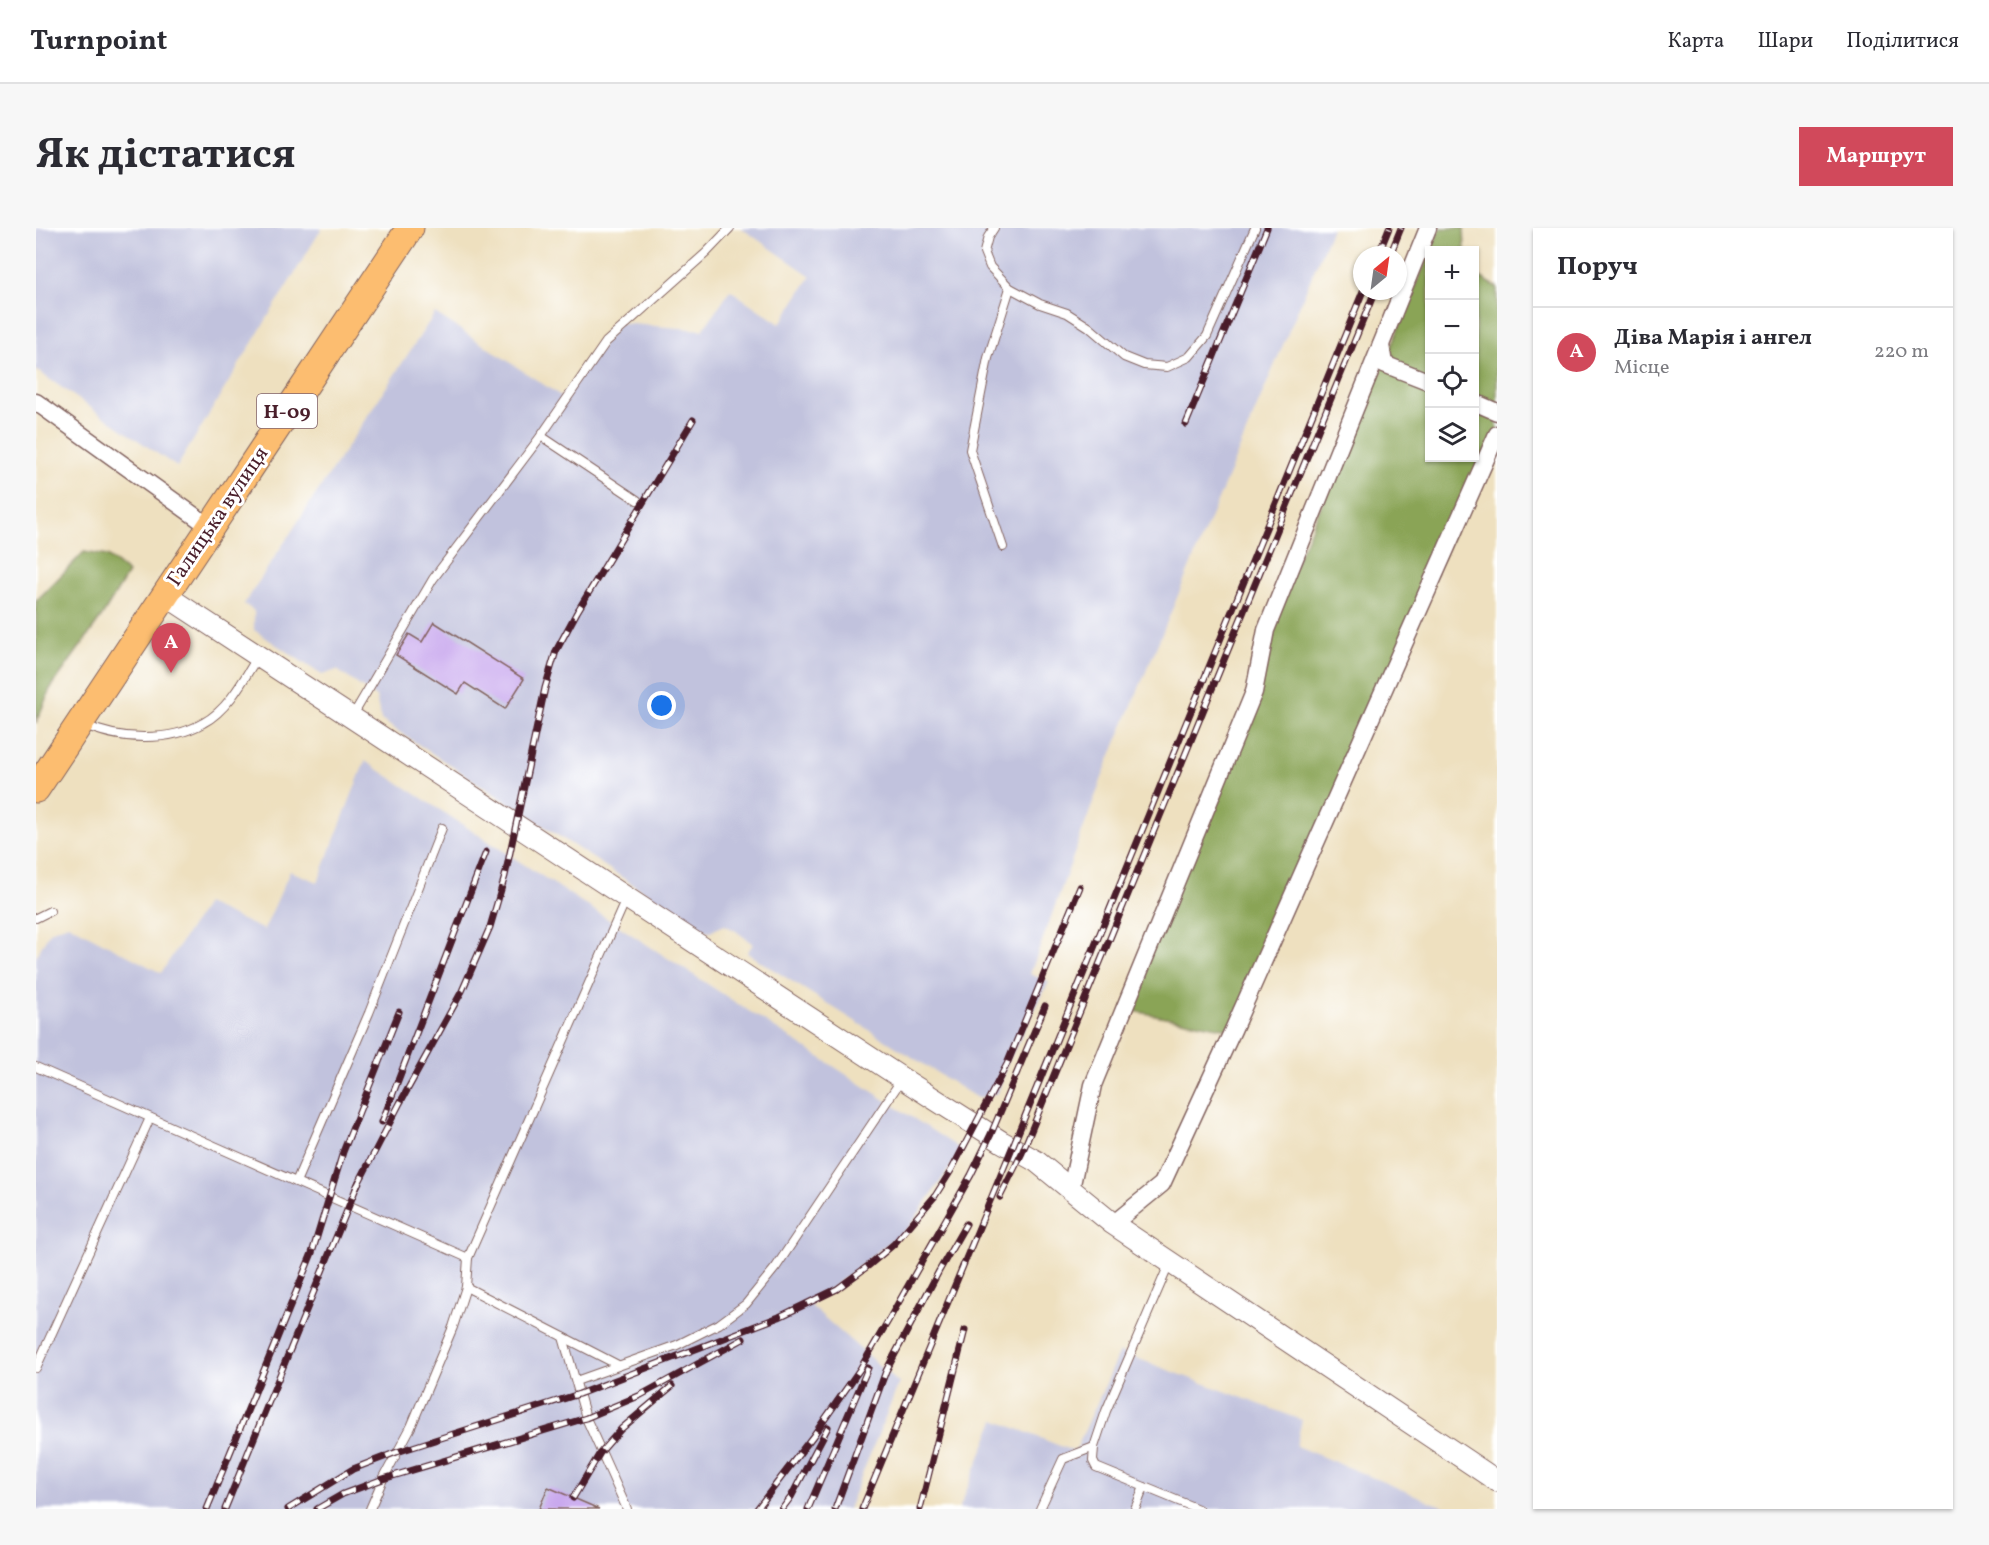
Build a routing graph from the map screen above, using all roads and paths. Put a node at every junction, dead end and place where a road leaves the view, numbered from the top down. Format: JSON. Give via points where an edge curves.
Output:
{"nodes":[{"id":1,"x":410,"y":228,"type":"edge"},
{"id":2,"x":730,"y":228,"type":"edge"},
{"id":3,"x":994,"y":228,"type":"edge"},
{"id":4,"x":1256,"y":228,"type":"edge"},
{"id":5,"x":1428,"y":228,"type":"edge"},
{"id":6,"x":1010,"y":288,"type":"junction"},
{"id":7,"x":1380,"y":345,"type":"junction"},
{"id":8,"x":1425,"y":380,"type":"edge"},
{"id":9,"x":36,"y":402,"type":"edge"},
{"id":10,"x":1479,"y":404,"type":"edge"},
{"id":11,"x":1497,"y":412,"type":"edge"},
{"id":12,"x":1497,"y":434,"type":"edge"},
{"id":13,"x":541,"y":436,"type":"junction"},
{"id":14,"x":637,"y":500,"type":"dead end"},
{"id":15,"x":210,"y":527,"type":"junction"},
{"id":16,"x":1003,"y":547,"type":"dead end"},
{"id":17,"x":165,"y":595,"type":"junction"},
{"id":18,"x":258,"y":656,"type":"junction"},
{"id":19,"x":352,"y":717,"type":"junction"},
{"id":20,"x":80,"y":723,"type":"junction"},
{"id":21,"x":36,"y":789,"type":"edge"},
{"id":22,"x":442,"y":828,"type":"dead end"},
{"id":23,"x":626,"y":898,"type":"junction"},
{"id":24,"x":50,"y":911,"type":"dead end"},
{"id":25,"x":36,"y":918,"type":"edge"},
{"id":26,"x":36,"y":1067,"type":"edge"},
{"id":27,"x":903,"y":1079,"type":"junction"},
{"id":28,"x":150,"y":1118,"type":"junction"},
{"id":29,"x":296,"y":1182,"type":"junction"},
{"id":30,"x":1071,"y":1189,"type":"junction"},
{"id":31,"x":1113,"y":1224,"type":"junction"},
{"id":32,"x":468,"y":1258,"type":"junction"},
{"id":33,"x":1170,"y":1262,"type":"junction"},
{"id":34,"x":466,"y":1287,"type":"junction"},
{"id":35,"x":562,"y":1337,"type":"junction"},
{"id":36,"x":618,"y":1365,"type":"junction"},
{"id":37,"x":36,"y":1368,"type":"edge"},
{"id":38,"x":576,"y":1381,"type":"junction"},
{"id":39,"x":1094,"y":1447,"type":"junction"},
{"id":40,"x":1497,"y":1481,"type":"edge"},
{"id":41,"x":1144,"y":1487,"type":"junction"},
{"id":42,"x":370,"y":1509,"type":"edge"},
{"id":43,"x":627,"y":1509,"type":"edge"},
{"id":44,"x":1040,"y":1509,"type":"edge"},
{"id":45,"x":1135,"y":1509,"type":"edge"},
{"id":46,"x":1198,"y":1509,"type":"edge"}],
"edges":[{"from":1,"to":15,"type":"main road","name":"Галицька вулиця","number":"Н-09"},
{"from":2,"to":13,"type":"lane","via":[[606,342]]},
{"from":3,"to":6,"type":"lane","via":[[984,252],[990,267]]},
{"from":4,"to":6,"type":"lane","via":[[1207,336],[1189,357],[1167,367],[1144,365],[1124,357],[1067,313]]},
{"from":5,"to":7,"type":"street"},
{"from":6,"to":16,"type":"lane","via":[[988,358],[970,450]]},
{"from":7,"to":8,"type":"street","via":[[1383,364]]},
{"from":7,"to":30,"type":"street","via":[[1266,630],[1254,692],[1093,1085]]},
{"from":9,"to":15,"type":"street"},
{"from":10,"to":11,"type":"street"},
{"from":12,"to":31,"type":"street","via":[[1162,1184]]},
{"from":13,"to":14,"type":"lane"},
{"from":13,"to":19,"type":"lane","via":[[433,579]]},
{"from":15,"to":17,"type":"main road","name":"Галицька вулиця","number":"Н-09"},
{"from":17,"to":18,"type":"street"},
{"from":17,"to":20,"type":"main road","number":"Н-09"},
{"from":18,"to":19,"type":"street"},
{"from":18,"to":20,"type":"lane","via":[[229,701],[203,723],[180,732],[152,736],[113,734]]},
{"from":19,"to":23,"type":"street"},
{"from":20,"to":21,"type":"main road","number":"Н-09"},
{"from":22,"to":29,"type":"lane","via":[[369,1013]]},
{"from":23,"to":27,"type":"street"},
{"from":23,"to":32,"type":"lane"},
{"from":24,"to":25,"type":"lane"},
{"from":26,"to":28,"type":"lane"},
{"from":27,"to":30,"type":"street","via":[[1036,1161]]},
{"from":27,"to":36,"type":"lane","via":[[776,1267],[746,1304],[719,1324]]},
{"from":28,"to":29,"type":"lane"},
{"from":28,"to":37,"type":"lane"},
{"from":29,"to":32,"type":"lane"},
{"from":30,"to":31,"type":"street"},
{"from":31,"to":33,"type":"street"},
{"from":32,"to":34,"type":"lane"},
{"from":33,"to":39,"type":"lane"},
{"from":33,"to":40,"type":"street"},
{"from":34,"to":35,"type":"lane"},
{"from":34,"to":42,"type":"lane","via":[[411,1426]]},
{"from":35,"to":36,"type":"lane"},
{"from":35,"to":38,"type":"lane"},
{"from":36,"to":38,"type":"lane"},
{"from":38,"to":43,"type":"lane","via":[[590,1426]]},
{"from":39,"to":41,"type":"lane","via":[[1096,1467]]},
{"from":39,"to":44,"type":"lane","via":[[1063,1459]]},
{"from":41,"to":45,"type":"lane"},
{"from":41,"to":46,"type":"lane"}]}
